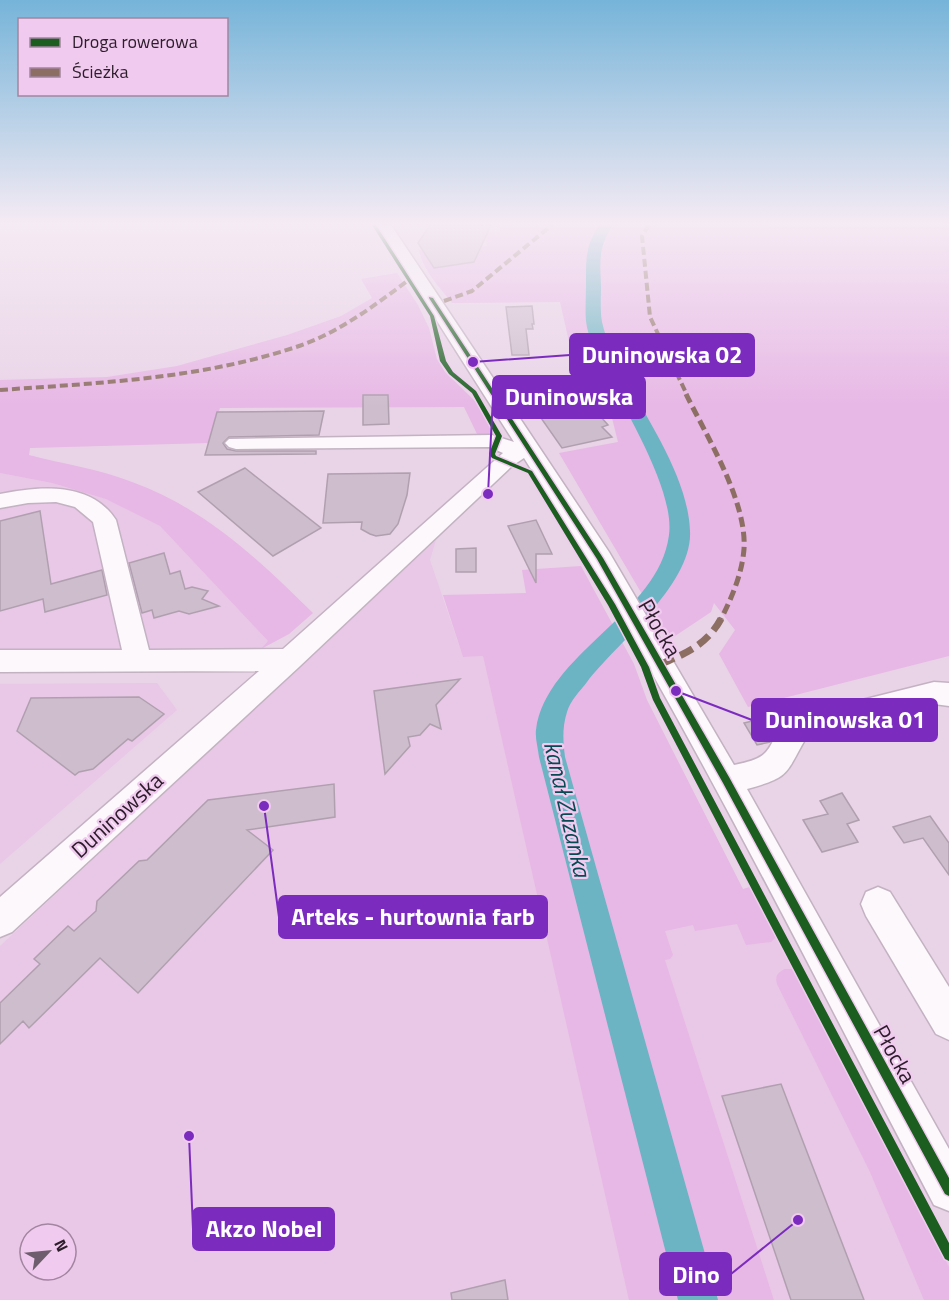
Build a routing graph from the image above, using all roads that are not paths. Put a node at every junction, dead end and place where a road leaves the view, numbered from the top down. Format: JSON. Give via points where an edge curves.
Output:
{"nodes":[{"id":1,"x":422,"y":286,"type":"edge"},
{"id":2,"x":236,"y":443,"type":"dead end"},
{"id":3,"x":525,"y":450,"type":"junction"},
{"id":4,"x":0,"y":501,"type":"edge"},
{"id":5,"x":138,"y":660,"type":"junction"},
{"id":6,"x":289,"y":660,"type":"junction"},
{"id":7,"x":0,"y":662,"type":"edge"},
{"id":8,"x":949,"y":695,"type":"edge"},
{"id":9,"x":726,"y":780,"type":"junction"},
{"id":10,"x":878,"y":904,"type":"dead end"},
{"id":11,"x":0,"y":921,"type":"edge"},
{"id":12,"x":949,"y":1022,"type":"edge"},
{"id":13,"x":949,"y":1190,"type":"edge"}],
"edges":[{"from":1,"to":3,"type":"street","name":"Płocka"},
{"from":2,"to":3,"type":"street","via":[[492,441]]},
{"from":3,"to":6,"type":"street","name":"Duninowska","via":[[504,461]]},
{"from":3,"to":9,"type":"street","name":"Płocka","via":[[615,585]]},
{"from":4,"to":5,"type":"street","via":[[46,494],[95,507],[104,520]]},
{"from":5,"to":6,"type":"street"},
{"from":5,"to":7,"type":"street"},
{"from":6,"to":11,"type":"street","name":"Duninowska"},
{"from":8,"to":9,"type":"street","via":[[938,692],[796,728],[781,759],[771,768]]},
{"from":9,"to":13,"type":"street","name":"Płocka"},
{"from":10,"to":12,"type":"street"}]}
